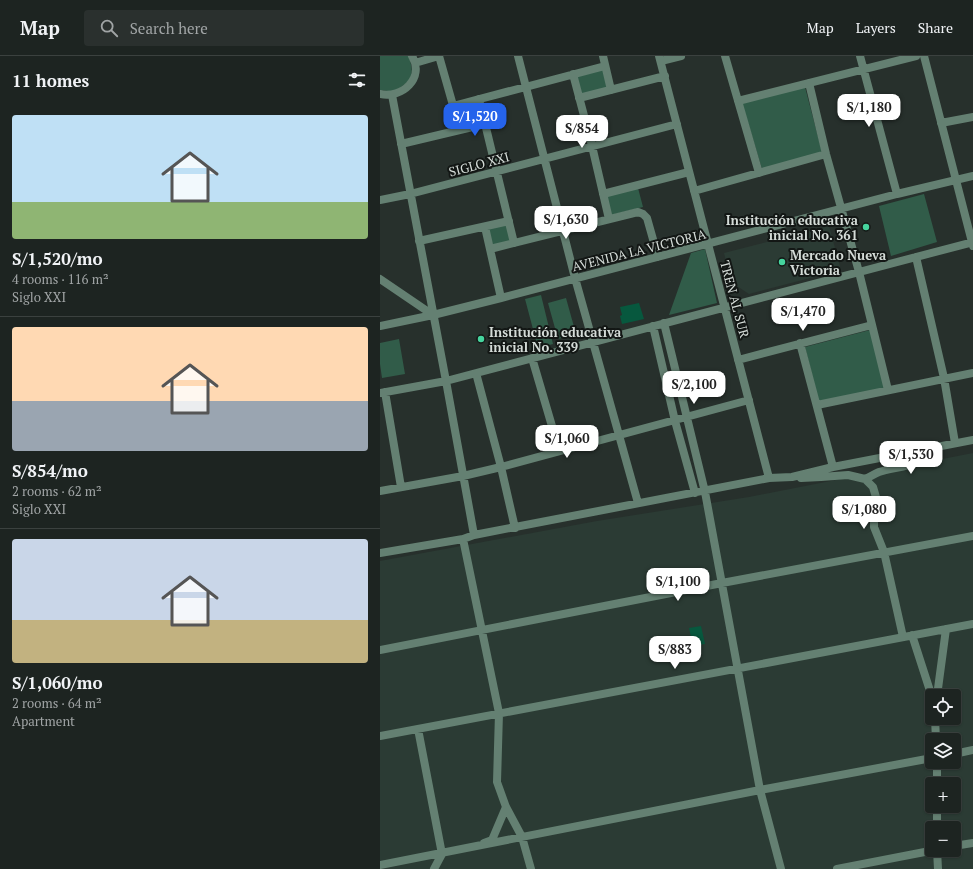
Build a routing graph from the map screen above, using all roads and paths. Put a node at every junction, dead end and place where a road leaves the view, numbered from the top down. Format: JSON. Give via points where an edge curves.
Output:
{"nodes":[{"id":1,"x":439,"y":56,"type":"edge"},
{"id":2,"x":518,"y":56,"type":"edge"},
{"id":3,"x":603,"y":56,"type":"edge"},
{"id":4,"x":681,"y":56,"type":"edge"},
{"id":5,"x":725,"y":56,"type":"edge"},
{"id":6,"x":860,"y":56,"type":"edge"},
{"id":7,"x":916,"y":56,"type":"edge"},
{"id":8,"x":924,"y":56,"type":"edge"},
{"id":9,"x":414,"y":59,"type":"edge"},
{"id":10,"x":660,"y":59,"type":"edge"},
{"id":11,"x":606,"y":66,"type":"junction"},
{"id":12,"x":864,"y":69,"type":"junction"},
{"id":13,"x":573,"y":74,"type":"junction"},
{"id":14,"x":664,"y":76,"type":"junction"},
{"id":15,"x":809,"y":83,"type":"junction"},
{"id":16,"x":526,"y":86,"type":"junction"},
{"id":17,"x":611,"y":90,"type":"junction"},
{"id":18,"x":380,"y":94,"type":"edge"},
{"id":19,"x":392,"y":95,"type":"junction"},
{"id":20,"x":579,"y":98,"type":"junction"},
{"id":21,"x":479,"y":99,"type":"junction"},
{"id":22,"x":738,"y":101,"type":"junction"},
{"id":23,"x":453,"y":106,"type":"junction"},
{"id":24,"x":973,"y":117,"type":"edge"},
{"id":25,"x":941,"y":123,"type":"junction"},
{"id":26,"x":485,"y":124,"type":"junction"},
{"id":27,"x":677,"y":124,"type":"junction"},
{"id":28,"x":460,"y":130,"type":"junction"},
{"id":29,"x":401,"y":144,"type":"junction"},
{"id":30,"x":592,"y":146,"type":"junction"},
{"id":31,"x":826,"y":154,"type":"junction"},
{"id":32,"x":544,"y":159,"type":"junction"},
{"id":33,"x":496,"y":172,"type":"junction"},
{"id":34,"x":690,"y":172,"type":"junction"},
{"id":35,"x":759,"y":173,"type":"junction"},
{"id":36,"x":973,"y":176,"type":"edge"},
{"id":37,"x":956,"y":179,"type":"junction"},
{"id":38,"x":694,"y":191,"type":"junction"},
{"id":39,"x":410,"y":194,"type":"junction"},
{"id":40,"x":603,"y":194,"type":"junction"},
{"id":41,"x":897,"y":194,"type":"junction"},
{"id":42,"x":380,"y":200,"type":"edge"},
{"id":43,"x":842,"y":209,"type":"junction"},
{"id":44,"x":609,"y":219,"type":"junction"},
{"id":45,"x":509,"y":221,"type":"junction"},
{"id":46,"x":485,"y":227,"type":"junction"},
{"id":47,"x":562,"y":230,"type":"junction"},
{"id":48,"x":419,"y":241,"type":"junction"},
{"id":49,"x":514,"y":243,"type":"junction"},
{"id":50,"x":973,"y":244,"type":"edge"},
{"id":51,"x":708,"y":245,"type":"junction"},
{"id":52,"x":490,"y":249,"type":"junction"},
{"id":53,"x":916,"y":257,"type":"junction"},
{"id":54,"x":658,"y":258,"type":"junction"},
{"id":55,"x":859,"y":272,"type":"junction"},
{"id":56,"x":575,"y":278,"type":"junction"},
{"id":57,"x":380,"y":279,"type":"edge"},
{"id":58,"x":501,"y":298,"type":"junction"},
{"id":59,"x":724,"y":307,"type":"junction"},
{"id":60,"x":433,"y":315,"type":"junction"},
{"id":61,"x":664,"y":323,"type":"junction"},
{"id":62,"x":872,"y":324,"type":"junction"},
{"id":63,"x":380,"y":326,"type":"edge"},
{"id":64,"x":653,"y":326,"type":"junction"},
{"id":65,"x":593,"y":342,"type":"junction"},
{"id":66,"x":800,"y":343,"type":"junction"},
{"id":67,"x":532,"y":358,"type":"junction"},
{"id":68,"x":738,"y":360,"type":"junction"},
{"id":69,"x":476,"y":373,"type":"junction"},
{"id":70,"x":973,"y":373,"type":"edge"},
{"id":71,"x":944,"y":378,"type":"junction"},
{"id":72,"x":446,"y":381,"type":"junction"},
{"id":73,"x":888,"y":390,"type":"junction"},
{"id":74,"x":383,"y":393,"type":"edge"},
{"id":75,"x":749,"y":400,"type":"junction"},
{"id":76,"x":817,"y":405,"type":"junction"},
{"id":77,"x":686,"y":418,"type":"junction"},
{"id":78,"x":675,"y":420,"type":"junction"},
{"id":79,"x":619,"y":435,"type":"junction"},
{"id":80,"x":973,"y":440,"type":"edge"},
{"id":81,"x":955,"y":443,"type":"junction"},
{"id":82,"x":933,"y":447,"type":"junction"},
{"id":83,"x":559,"y":450,"type":"junction"},
{"id":84,"x":501,"y":467,"type":"junction"},
{"id":85,"x":833,"y":467,"type":"junction"},
{"id":86,"x":463,"y":476,"type":"junction"},
{"id":87,"x":792,"y":477,"type":"junction"},
{"id":88,"x":769,"y":478,"type":"junction"},
{"id":89,"x":865,"y":479,"type":"junction"},
{"id":90,"x":401,"y":488,"type":"junction"},
{"id":91,"x":380,"y":491,"type":"edge"},
{"id":92,"x":705,"y":492,"type":"junction"},
{"id":93,"x":695,"y":493,"type":"junction"},
{"id":94,"x":638,"y":503,"type":"junction"},
{"id":95,"x":515,"y":528,"type":"junction"},
{"id":96,"x":474,"y":535,"type":"junction"},
{"id":97,"x":973,"y":536,"type":"edge"},
{"id":98,"x":463,"y":539,"type":"junction"},
{"id":99,"x":884,"y":552,"type":"junction"},
{"id":100,"x":380,"y":553,"type":"edge"},
{"id":101,"x":722,"y":583,"type":"junction"},
{"id":102,"x":973,"y":624,"type":"edge"},
{"id":103,"x":482,"y":630,"type":"junction"},
{"id":104,"x":946,"y":630,"type":"junction"},
{"id":105,"x":912,"y":635,"type":"junction"},
{"id":106,"x":904,"y":637,"type":"junction"},
{"id":107,"x":380,"y":650,"type":"edge"},
{"id":108,"x":738,"y":668,"type":"junction"},
{"id":109,"x":929,"y":689,"type":"edge"},
{"id":110,"x":937,"y":689,"type":"edge"},
{"id":111,"x":499,"y":713,"type":"junction"},
{"id":112,"x":418,"y":729,"type":"junction"},
{"id":113,"x":380,"y":736,"type":"edge"},
{"id":114,"x":973,"y":750,"type":"edge"},
{"id":115,"x":961,"y":753,"type":"edge"},
{"id":116,"x":925,"y":759,"type":"edge"},
{"id":117,"x":760,"y":790,"type":"junction"},
{"id":118,"x":506,"y":808,"type":"junction"},
{"id":119,"x":522,"y":837,"type":"junction"},
{"id":120,"x":973,"y":843,"type":"edge"},
{"id":121,"x":961,"y":845,"type":"edge"},
{"id":122,"x":477,"y":847,"type":"junction"},
{"id":123,"x":925,"y":852,"type":"edge"},
{"id":124,"x":442,"y":854,"type":"junction"},
{"id":125,"x":937,"y":857,"type":"edge"},
{"id":126,"x":380,"y":865,"type":"edge"},
{"id":127,"x":434,"y":869,"type":"edge"},
{"id":128,"x":531,"y":869,"type":"edge"},
{"id":129,"x":781,"y":869,"type":"edge"},
{"id":130,"x":837,"y":869,"type":"edge"},
{"id":131,"x":938,"y":869,"type":"edge"}],
"edges":[{"from":1,"to":9,"type":"street"},
{"from":1,"to":23,"type":"street"},
{"from":2,"to":16,"type":"street"},
{"from":3,"to":11,"type":"street"},
{"from":4,"to":10,"type":"street"},
{"from":5,"to":22,"type":"street"},
{"from":6,"to":12,"type":"street"},
{"from":7,"to":12,"type":"street"},
{"from":8,"to":25,"type":"street"},
{"from":9,"to":19,"type":"street","via":[[415,73],[412,81],[407,88]]},
{"from":10,"to":14,"type":"street","name":"TREN AL SUR"},
{"from":11,"to":13,"type":"street"},
{"from":11,"to":17,"type":"street"},
{"from":12,"to":15,"type":"street"},
{"from":12,"to":41,"type":"street"},
{"from":13,"to":16,"type":"street"},
{"from":13,"to":20,"type":"street"},
{"from":14,"to":17,"type":"street"},
{"from":14,"to":27,"type":"street","name":"TREN AL SUR"},
{"from":15,"to":22,"type":"street"},
{"from":15,"to":31,"type":"street"},
{"from":16,"to":21,"type":"street"},
{"from":16,"to":32,"type":"street"},
{"from":17,"to":20,"type":"street"},
{"from":18,"to":19,"type":"street"},
{"from":19,"to":29,"type":"street"},
{"from":20,"to":30,"type":"street"},
{"from":21,"to":23,"type":"street"},
{"from":21,"to":26,"type":"street"},
{"from":22,"to":35,"type":"street"},
{"from":23,"to":28,"type":"street"},
{"from":24,"to":25,"type":"street"},
{"from":25,"to":37,"type":"street"},
{"from":26,"to":28,"type":"street"},
{"from":26,"to":33,"type":"street"},
{"from":27,"to":30,"type":"street","name":"SIGLO XXI"},
{"from":27,"to":34,"type":"street","name":"TREN AL SUR"},
{"from":28,"to":29,"type":"street"},
{"from":29,"to":39,"type":"street"},
{"from":30,"to":32,"type":"street","name":"SIGLO XXI"},
{"from":30,"to":40,"type":"street"},
{"from":31,"to":35,"type":"street"},
{"from":31,"to":43,"type":"street"},
{"from":32,"to":33,"type":"street","name":"SIGLO XXI"},
{"from":32,"to":47,"type":"street"},
{"from":33,"to":39,"type":"street","name":"SIGLO XXI"},
{"from":33,"to":45,"type":"street"},
{"from":34,"to":38,"type":"street","name":"TREN AL SUR"},
{"from":34,"to":40,"type":"street"},
{"from":35,"to":38,"type":"street"},
{"from":36,"to":37,"type":"street","name":"AVENIDA LA VICTORIA"},
{"from":37,"to":41,"type":"street","name":"AVENIDA LA VICTORIA"},
{"from":37,"to":50,"type":"street"},
{"from":38,"to":51,"type":"street","name":"TREN AL SUR"},
{"from":39,"to":42,"type":"street","name":"SIGLO XXI"},
{"from":39,"to":48,"type":"street"},
{"from":40,"to":44,"type":"street"},
{"from":41,"to":43,"type":"street","name":"AVENIDA LA VICTORIA"},
{"from":43,"to":51,"type":"street","name":"AVENIDA LA VICTORIA"},
{"from":43,"to":55,"type":"street"},
{"from":44,"to":47,"type":"street"},
{"from":44,"to":54,"type":"street","via":[[638,212],[643,214]]},
{"from":45,"to":46,"type":"street"},
{"from":45,"to":49,"type":"street"},
{"from":46,"to":48,"type":"street"},
{"from":46,"to":52,"type":"street"},
{"from":47,"to":49,"type":"street"},
{"from":47,"to":56,"type":"street"},
{"from":48,"to":60,"type":"street"},
{"from":49,"to":52,"type":"street"},
{"from":50,"to":53,"type":"street"},
{"from":51,"to":54,"type":"street","name":"AVENIDA LA VICTORIA"},
{"from":51,"to":59,"type":"street","name":"TREN AL SUR"},
{"from":52,"to":58,"type":"street"},
{"from":53,"to":55,"type":"street"},
{"from":53,"to":71,"type":"street"},
{"from":54,"to":56,"type":"street","name":"AVENIDA LA VICTORIA"},
{"from":55,"to":59,"type":"street"},
{"from":55,"to":62,"type":"street"},
{"from":56,"to":58,"type":"street","name":"AVENIDA LA VICTORIA"},
{"from":56,"to":65,"type":"street"},
{"from":57,"to":60,"type":"street"},
{"from":58,"to":60,"type":"street","name":"AVENIDA LA VICTORIA"},
{"from":59,"to":61,"type":"street"},
{"from":59,"to":68,"type":"street","name":"TREN AL SUR"},
{"from":60,"to":63,"type":"street","name":"AVENIDA LA VICTORIA"},
{"from":60,"to":72,"type":"street"},
{"from":61,"to":64,"type":"street"},
{"from":61,"to":77,"type":"street"},
{"from":62,"to":66,"type":"street"},
{"from":62,"to":73,"type":"street"},
{"from":64,"to":65,"type":"street"},
{"from":64,"to":78,"type":"street"},
{"from":65,"to":67,"type":"street"},
{"from":65,"to":79,"type":"street"},
{"from":66,"to":68,"type":"street"},
{"from":66,"to":76,"type":"street"},
{"from":67,"to":69,"type":"street"},
{"from":67,"to":83,"type":"street"},
{"from":68,"to":75,"type":"street","name":"TREN AL SUR"},
{"from":69,"to":72,"type":"street"},
{"from":69,"to":84,"type":"street"},
{"from":70,"to":71,"type":"street"},
{"from":71,"to":73,"type":"street"},
{"from":71,"to":81,"type":"street"},
{"from":72,"to":74,"type":"street"},
{"from":72,"to":86,"type":"street"},
{"from":73,"to":76,"type":"street"},
{"from":74,"to":90,"type":"street"},
{"from":75,"to":77,"type":"street"},
{"from":75,"to":88,"type":"street","name":"TREN AL SUR"},
{"from":76,"to":85,"type":"street"},
{"from":77,"to":78,"type":"street"},
{"from":77,"to":92,"type":"street"},
{"from":78,"to":79,"type":"street"},
{"from":78,"to":93,"type":"street"},
{"from":79,"to":83,"type":"street"},
{"from":79,"to":94,"type":"street"},
{"from":80,"to":81,"type":"street"},
{"from":81,"to":82,"type":"street"},
{"from":82,"to":85,"type":"street"},
{"from":82,"to":89,"type":"street","via":[[932,452],[921,460],[878,472]]},
{"from":83,"to":84,"type":"street"},
{"from":84,"to":86,"type":"street"},
{"from":84,"to":95,"type":"street"},
{"from":85,"to":87,"type":"street"},
{"from":86,"to":90,"type":"street"},
{"from":86,"to":96,"type":"street"},
{"from":87,"to":88,"type":"street"},
{"from":87,"to":89,"type":"street","via":[[848,475]]},
{"from":88,"to":92,"type":"street"},
{"from":89,"to":99,"type":"street","via":[[873,487],[876,496],[878,504],[874,527]]},
{"from":90,"to":91,"type":"street"},
{"from":92,"to":93,"type":"street"},
{"from":92,"to":101,"type":"street"},
{"from":93,"to":94,"type":"street"},
{"from":94,"to":95,"type":"street"},
{"from":95,"to":96,"type":"street"},
{"from":96,"to":98,"type":"street"},
{"from":97,"to":99,"type":"street"},
{"from":98,"to":100,"type":"street"},
{"from":98,"to":103,"type":"street"},
{"from":99,"to":101,"type":"street"},
{"from":99,"to":106,"type":"street"},
{"from":101,"to":103,"type":"street"},
{"from":101,"to":108,"type":"street"},
{"from":102,"to":104,"type":"street"},
{"from":103,"to":107,"type":"street"},
{"from":103,"to":111,"type":"street"},
{"from":104,"to":105,"type":"street"},
{"from":104,"to":110,"type":"street"},
{"from":105,"to":106,"type":"street"},
{"from":105,"to":109,"type":"street"},
{"from":106,"to":108,"type":"street"},
{"from":108,"to":111,"type":"street"},
{"from":108,"to":117,"type":"street"},
{"from":111,"to":112,"type":"street"},
{"from":111,"to":118,"type":"street","via":[[497,782]]},
{"from":112,"to":113,"type":"street"},
{"from":112,"to":124,"type":"street"},
{"from":114,"to":115,"type":"street"},
{"from":116,"to":117,"type":"street"},
{"from":117,"to":119,"type":"street"},
{"from":117,"to":129,"type":"street"},
{"from":118,"to":119,"type":"street"},
{"from":118,"to":122,"type":"street","via":[[492,840]]},
{"from":119,"to":122,"type":"street"},
{"from":119,"to":128,"type":"street"},
{"from":120,"to":121,"type":"street"},
{"from":122,"to":124,"type":"street"},
{"from":123,"to":130,"type":"street"},
{"from":124,"to":126,"type":"street"},
{"from":124,"to":127,"type":"street"},
{"from":125,"to":131,"type":"street"}]}
